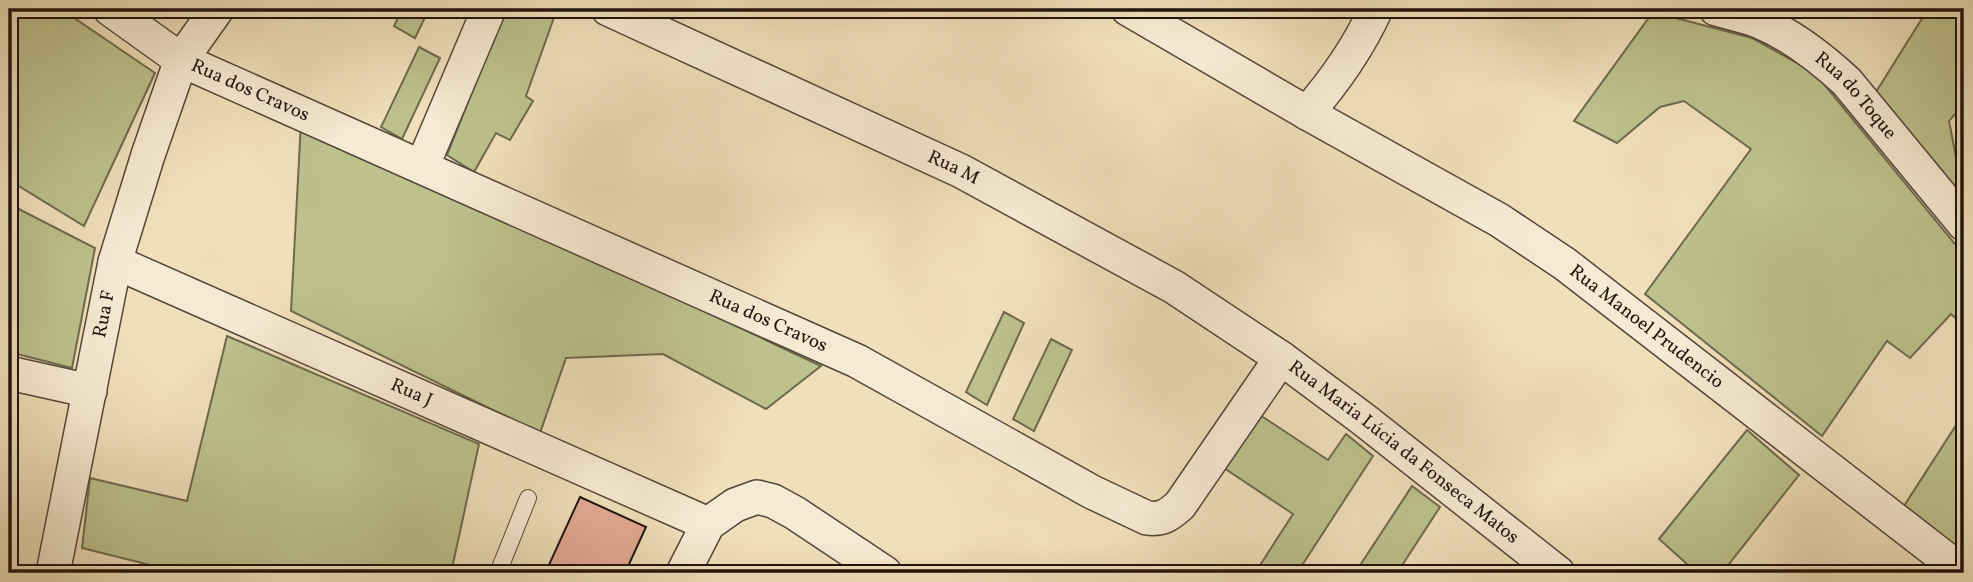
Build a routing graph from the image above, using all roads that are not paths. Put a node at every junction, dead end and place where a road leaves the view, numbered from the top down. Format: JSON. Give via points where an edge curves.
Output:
{"nodes":[{"id":1,"x":110,"y":9,"type":"edge"},
{"id":2,"x":217,"y":9,"type":"edge"},
{"id":3,"x":488,"y":9,"type":"edge"},
{"id":4,"x":608,"y":9,"type":"edge"},
{"id":5,"x":1128,"y":9,"type":"edge"},
{"id":6,"x":1376,"y":9,"type":"edge"},
{"id":7,"x":1716,"y":9,"type":"edge"},
{"id":8,"x":181,"y":60,"type":"junction"},
{"id":9,"x":1307,"y":113,"type":"junction"},
{"id":10,"x":422,"y":167,"type":"junction"},
{"id":11,"x":1964,"y":224,"type":"edge"},
{"id":12,"x":116,"y":262,"type":"junction"},
{"id":13,"x":1281,"y":358,"type":"junction"},
{"id":14,"x":9,"y":373,"type":"edge"},
{"id":15,"x":90,"y":391,"type":"junction"},
{"id":16,"x":528,"y":498,"type":"dead end"},
{"id":17,"x":708,"y":524,"type":"junction"},
{"id":18,"x":53,"y":573,"type":"edge"},
{"id":19,"x":498,"y":573,"type":"edge"},
{"id":20,"x":683,"y":573,"type":"edge"},
{"id":21,"x":885,"y":573,"type":"edge"},
{"id":22,"x":1558,"y":573,"type":"edge"},
{"id":23,"x":1964,"y":573,"type":"edge"}],
"edges":[{"from":1,"to":8,"type":"street","name":"Rua dos Cravos"},
{"from":2,"to":8,"type":"street","name":"Rua F"},
{"from":3,"to":10,"type":"street"},
{"from":4,"to":13,"type":"street","name":"Rua M","via":[[961,171],[1174,287]]},
{"from":5,"to":9,"type":"street","name":"Rua Manoel Prudencio"},
{"from":6,"to":9,"type":"street","via":[[1341,71]]},
{"from":7,"to":11,"type":"street","name":"Rua do Toque","via":[[1759,22],[1825,62],[1847,82]]},
{"from":8,"to":10,"type":"street","name":"Rua dos Cravos"},
{"from":8,"to":12,"type":"street","name":"Rua F"},
{"from":9,"to":23,"type":"street","name":"Rua Manoel Prudencio","via":[[1499,220],[1565,264]]},
{"from":10,"to":13,"type":"street","name":"Rua dos Cravos","via":[[857,361],[1147,519],[1165,517],[1180,505]]},
{"from":12,"to":15,"type":"street","name":"Rua F"},
{"from":12,"to":17,"type":"street","name":"Rua J"},
{"from":13,"to":22,"type":"street","name":"Rua Maria Lúcia da Fonseca Matos"},
{"from":14,"to":15,"type":"street"},
{"from":15,"to":18,"type":"street","name":"Rua F"},
{"from":16,"to":19,"type":"lane"},
{"from":17,"to":20,"type":"street"},
{"from":17,"to":21,"type":"street","via":[[735,505],[762,498],[795,513]]}]}
